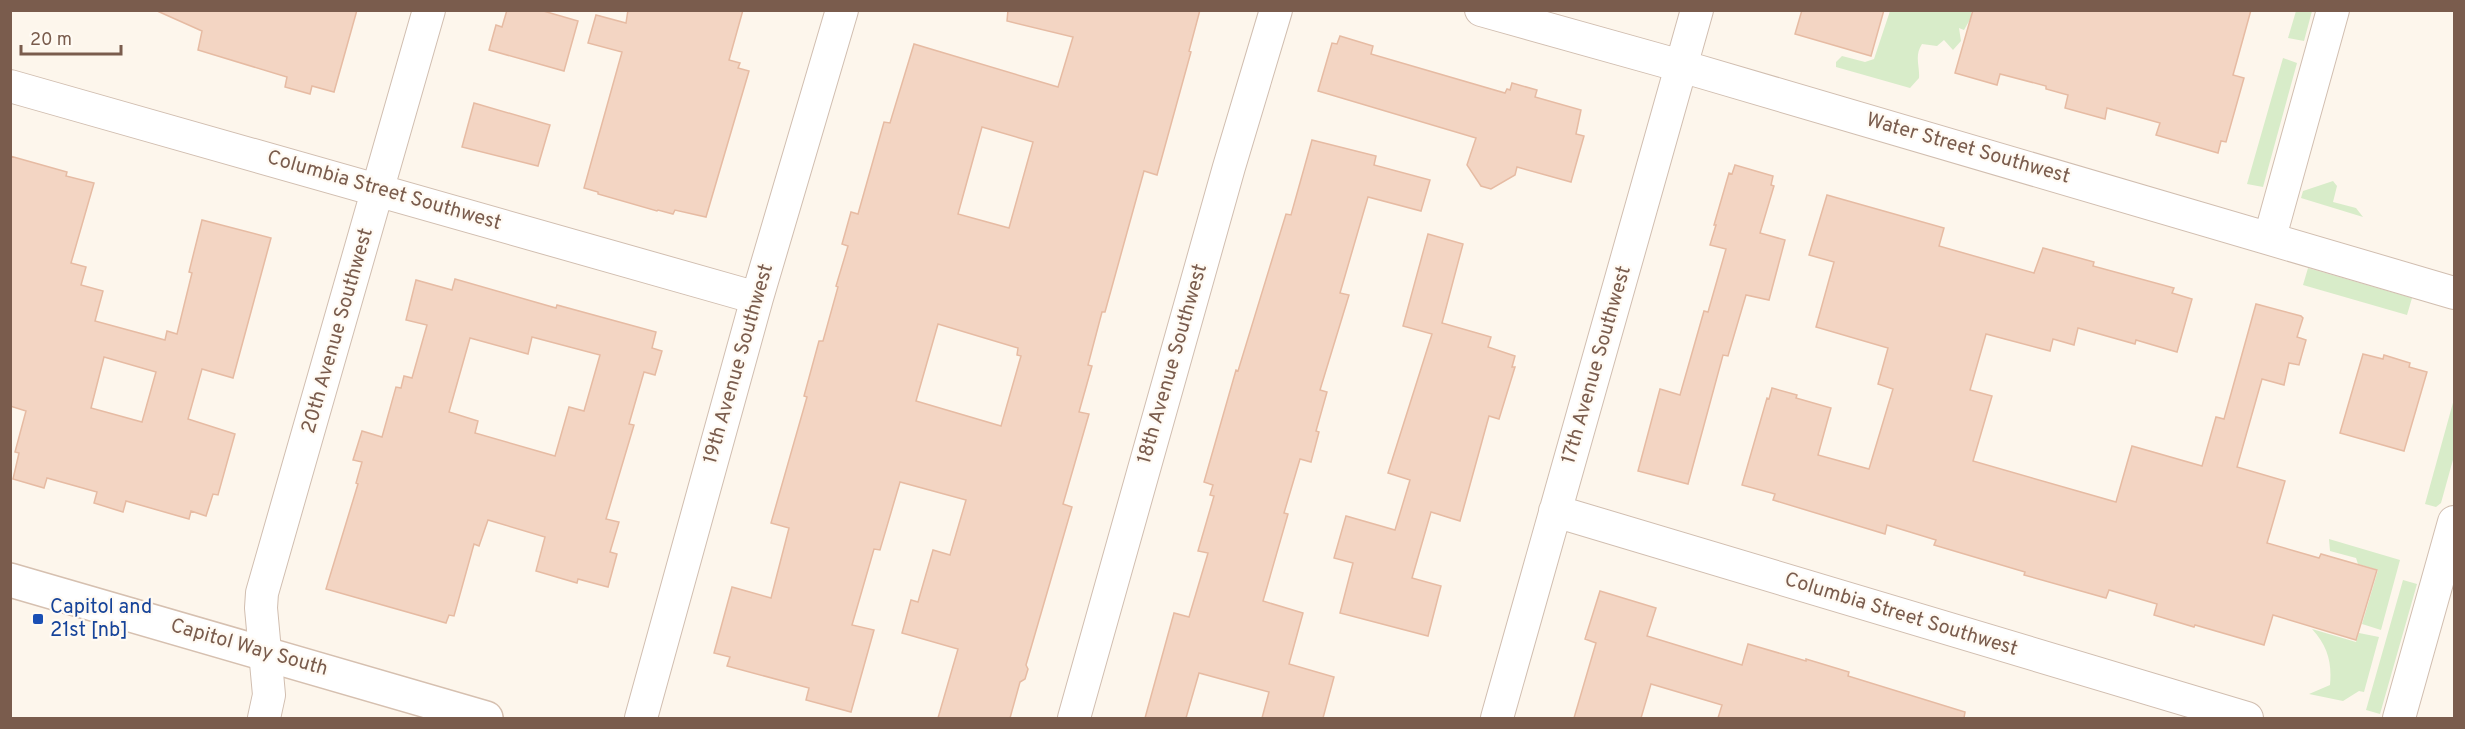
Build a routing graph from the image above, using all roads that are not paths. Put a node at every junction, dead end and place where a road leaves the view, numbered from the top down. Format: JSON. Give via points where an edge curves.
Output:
{"nodes":[{"id":1,"x":429,"y":10,"type":"edge"},
{"id":2,"x":842,"y":10,"type":"edge"},
{"id":3,"x":1276,"y":10,"type":"edge"},
{"id":4,"x":1481,"y":10,"type":"edge"},
{"id":5,"x":1697,"y":10,"type":"edge"},
{"id":6,"x":2333,"y":10,"type":"edge"},
{"id":7,"x":1681,"y":66,"type":"junction"},
{"id":8,"x":10,"y":86,"type":"edge"},
{"id":9,"x":379,"y":189,"type":"junction"},
{"id":10,"x":2270,"y":237,"type":"junction"},
{"id":11,"x":2454,"y":293,"type":"edge"},
{"id":12,"x":756,"y":298,"type":"junction"},
{"id":13,"x":1555,"y":511,"type":"junction"},
{"id":14,"x":2454,"y":522,"type":"edge"},
{"id":15,"x":10,"y":580,"type":"edge"},
{"id":16,"x":265,"y":653,"type":"junction"},
{"id":17,"x":264,"y":718,"type":"edge"},
{"id":18,"x":486,"y":718,"type":"edge"},
{"id":19,"x":640,"y":718,"type":"edge"},
{"id":20,"x":1074,"y":718,"type":"edge"},
{"id":21,"x":1497,"y":718,"type":"edge"},
{"id":22,"x":2247,"y":718,"type":"edge"},
{"id":23,"x":2399,"y":718,"type":"edge"}],
"edges":[{"from":1,"to":9,"type":"street","name":"20th Avenue Southwest"},
{"from":2,"to":12,"type":"street","name":"19th Avenue Southwest"},
{"from":3,"to":20,"type":"street","name":"18th Avenue Southwest"},
{"from":4,"to":7,"type":"street","name":"Water Street Southwest"},
{"from":5,"to":7,"type":"street","name":"17th Avenue Southwest"},
{"from":6,"to":10,"type":"street"},
{"from":7,"to":10,"type":"street","name":"Water Street Southwest"},
{"from":7,"to":13,"type":"street","name":"17th Avenue Southwest"},
{"from":8,"to":9,"type":"street","name":"Columbia Street Southwest"},
{"from":9,"to":12,"type":"street","name":"Columbia Street Southwest"},
{"from":9,"to":16,"type":"street","name":"20th Avenue Southwest","via":[[262,593]]},
{"from":10,"to":11,"type":"street","name":"Water Street Southwest"},
{"from":12,"to":19,"type":"street","name":"19th Avenue Southwest"},
{"from":13,"to":21,"type":"street","name":"17th Avenue Southwest"},
{"from":13,"to":22,"type":"street","name":"Columbia Street Southwest"},
{"from":14,"to":23,"type":"street"},
{"from":15,"to":16,"type":"main road","name":"Capitol Way South"},
{"from":16,"to":17,"type":"street","name":"20th Avenue Southwest","via":[[270,695]]},
{"from":16,"to":18,"type":"main road","name":"Capitol Way South"}]}
